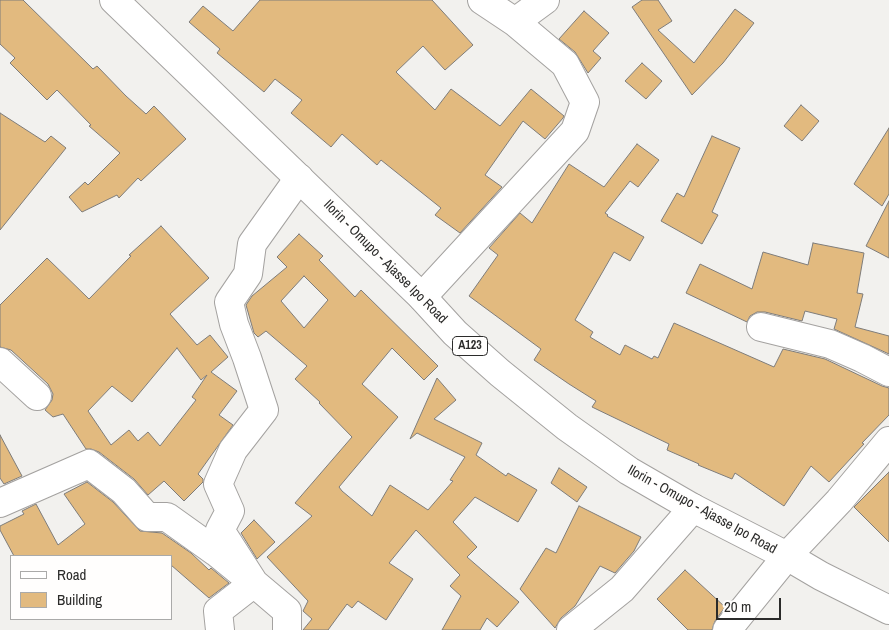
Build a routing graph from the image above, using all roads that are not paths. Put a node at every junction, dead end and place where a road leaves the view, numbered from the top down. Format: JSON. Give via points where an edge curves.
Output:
{"nodes":[{"id":1,"x":482,"y":0,"type":"edge"},
{"id":2,"x":545,"y":0,"type":"edge"},
{"id":3,"x":123,"y":3,"type":"edge"},
{"id":4,"x":515,"y":22,"type":"junction"},
{"id":5,"x":299,"y":178,"type":"junction"},
{"id":6,"x":422,"y":297,"type":"junction"},
{"id":7,"x":761,"y":327,"type":"dead end"},
{"id":8,"x":0,"y":362,"type":"edge"},
{"id":9,"x":889,"y":372,"type":"edge"},
{"id":10,"x":37,"y":396,"type":"dead end"},
{"id":11,"x":889,"y":441,"type":"edge"},
{"id":12,"x":0,"y":502,"type":"edge"},
{"id":13,"x":694,"y":508,"type":"junction"},
{"id":14,"x":787,"y":556,"type":"junction"},
{"id":15,"x":254,"y":583,"type":"junction"},
{"id":16,"x":889,"y":610,"type":"edge"},
{"id":17,"x":220,"y":630,"type":"edge"},
{"id":18,"x":287,"y":630,"type":"edge"},
{"id":19,"x":572,"y":630,"type":"edge"},
{"id":20,"x":727,"y":630,"type":"edge"}],
"edges":[{"from":1,"to":4,"type":"main road"},
{"from":2,"to":4,"type":"main road"},
{"from":3,"to":5,"type":"main road","name":"Ilorin - Omupo - Ajasse Ipo Road","number":"A123","via":[[169,54]]},
{"from":4,"to":6,"type":"main road","via":[[565,64],[585,102],[575,131]]},
{"from":5,"to":6,"type":"main road","name":"Ilorin - Omupo - Ajasse Ipo Road","number":"A123"},
{"from":5,"to":15,"type":"main road","via":[[252,244],[248,274],[229,302],[264,410],[233,450],[218,484],[230,511],[220,530]]},
{"from":6,"to":13,"type":"main road","name":"Ilorin - Omupo - Ajasse Ipo Road","number":"A123","via":[[462,340],[567,427],[630,471]]},
{"from":7,"to":9,"type":"main road","via":[[830,344]]},
{"from":8,"to":10,"type":"main road"},
{"from":11,"to":14,"type":"main road"},
{"from":12,"to":15,"type":"main road","via":[[89,464],[124,491],[147,517],[167,517]]},
{"from":13,"to":14,"type":"main road","name":"Ilorin - Omupo - Ajasse Ipo Road","number":"A123"},
{"from":13,"to":19,"type":"main road","via":[[622,589]]},
{"from":14,"to":16,"type":"main road","name":"Ilorin - Omupo - Ajasse Ipo Road","number":"A123"},
{"from":14,"to":20,"type":"main road"},
{"from":15,"to":17,"type":"main road","via":[[218,610]]},
{"from":15,"to":18,"type":"main road","via":[[287,611]]}]}
